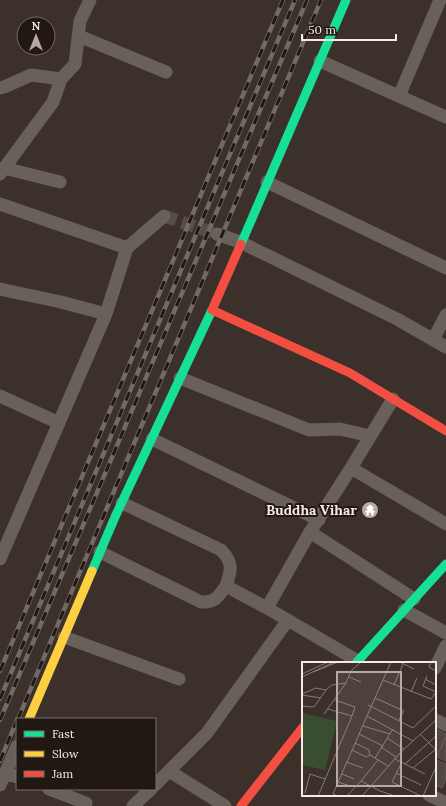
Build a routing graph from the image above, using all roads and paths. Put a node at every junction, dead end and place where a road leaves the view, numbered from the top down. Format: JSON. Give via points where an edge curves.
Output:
{"nodes":[{"id":1,"x":90,"y":0,"type":"edge"},
{"id":2,"x":346,"y":0,"type":"edge"},
{"id":3,"x":440,"y":0,"type":"edge"},
{"id":4,"x":79,"y":36,"type":"junction"},
{"id":5,"x":320,"y":61,"type":"junction"},
{"id":6,"x":166,"y":72,"type":"dead end"},
{"id":7,"x":61,"y":79,"type":"junction"},
{"id":8,"x":0,"y":88,"type":"edge"},
{"id":9,"x":399,"y":96,"type":"junction"},
{"id":10,"x":446,"y":117,"type":"edge"},
{"id":11,"x":2,"y":171,"type":"edge"},
{"id":12,"x":60,"y":182,"type":"dead end"},
{"id":13,"x":267,"y":182,"type":"junction"},
{"id":14,"x":0,"y":204,"type":"edge"},
{"id":15,"x":164,"y":216,"type":"dead end"},
{"id":16,"x":216,"y":234,"type":"tunnel mouth"},
{"id":17,"x":240,"y":242,"type":"junction"},
{"id":18,"x":127,"y":248,"type":"junction"},
{"id":19,"x":446,"y":268,"type":"edge"},
{"id":20,"x":0,"y":289,"type":"edge"},
{"id":21,"x":212,"y":310,"type":"junction"},
{"id":22,"x":106,"y":314,"type":"junction"},
{"id":23,"x":446,"y":315,"type":"edge"},
{"id":24,"x":433,"y":340,"type":"junction"},
{"id":25,"x":446,"y":347,"type":"edge"},
{"id":26,"x":180,"y":378,"type":"junction"},
{"id":27,"x":0,"y":396,"type":"edge"},
{"id":28,"x":393,"y":399,"type":"junction"},
{"id":29,"x":59,"y":423,"type":"junction"},
{"id":30,"x":446,"y":431,"type":"edge"},
{"id":31,"x":370,"y":436,"type":"junction"},
{"id":32,"x":152,"y":439,"type":"junction"},
{"id":33,"x":352,"y":468,"type":"junction"},
{"id":34,"x":122,"y":503,"type":"junction"},
{"id":35,"x":319,"y":520,"type":"junction"},
{"id":36,"x":446,"y":524,"type":"edge"},
{"id":37,"x":310,"y":532,"type":"junction"},
{"id":38,"x":100,"y":552,"type":"junction"},
{"id":39,"x":0,"y":559,"type":"edge"},
{"id":40,"x":446,"y":564,"type":"edge"},
{"id":41,"x":226,"y":586,"type":"junction"},
{"id":42,"x":414,"y":599,"type":"junction"},
{"id":43,"x":267,"y":608,"type":"junction"},
{"id":44,"x":404,"y":610,"type":"junction"},
{"id":45,"x":288,"y":620,"type":"junction"},
{"id":46,"x":446,"y":632,"type":"edge"},
{"id":47,"x":64,"y":637,"type":"junction"},
{"id":48,"x":446,"y":646,"type":"edge"},
{"id":49,"x":357,"y":662,"type":"edge"},
{"id":50,"x":436,"y":666,"type":"edge"},
{"id":51,"x":179,"y":679,"type":"dead end"},
{"id":52,"x":32,"y":718,"type":"edge"},
{"id":53,"x":436,"y":720,"type":"edge"},
{"id":54,"x":446,"y":725,"type":"edge"},
{"id":55,"x":302,"y":728,"type":"edge"},
{"id":56,"x":16,"y":751,"type":"edge"},
{"id":57,"x":169,"y":771,"type":"junction"},
{"id":58,"x":11,"y":775,"type":"edge"},
{"id":59,"x":156,"y":784,"type":"edge"},
{"id":60,"x":0,"y":785,"type":"edge"},
{"id":61,"x":52,"y":790,"type":"edge"},
{"id":62,"x":150,"y":790,"type":"edge"},
{"id":63,"x":430,"y":796,"type":"edge"},
{"id":64,"x":86,"y":803,"type":"dead end"},
{"id":65,"x":446,"y":803,"type":"edge"},
{"id":66,"x":133,"y":806,"type":"edge"},
{"id":67,"x":225,"y":806,"type":"edge"},
{"id":68,"x":241,"y":806,"type":"edge"}],
"edges":[{"from":1,"to":4,"type":"street","via":[[80,21]]},
{"from":2,"to":5,"type":"street"},
{"from":3,"to":9,"type":"street"},
{"from":4,"to":6,"type":"street"},
{"from":4,"to":7,"type":"street","via":[[75,64]]},
{"from":5,"to":9,"type":"street"},
{"from":5,"to":13,"type":"street"},
{"from":7,"to":8,"type":"street","via":[[31,75]]},
{"from":7,"to":11,"type":"street","via":[[53,102]]},
{"from":9,"to":10,"type":"street"},
{"from":11,"to":12,"type":"street"},
{"from":13,"to":17,"type":"street"},
{"from":13,"to":19,"type":"street"},
{"from":14,"to":18,"type":"street"},
{"from":15,"to":18,"type":"street"},
{"from":16,"to":17,"type":"street"},
{"from":17,"to":21,"type":"street"},
{"from":17,"to":24,"type":"street","via":[[397,319]]},
{"from":18,"to":22,"type":"street"},
{"from":20,"to":22,"type":"street"},
{"from":21,"to":26,"type":"street"},
{"from":21,"to":28,"type":"street","via":[[350,373]]},
{"from":22,"to":29,"type":"street"},
{"from":23,"to":24,"type":"street"},
{"from":24,"to":25,"type":"street"},
{"from":26,"to":31,"type":"street","via":[[309,430],[340,429]]},
{"from":26,"to":32,"type":"street"},
{"from":27,"to":29,"type":"street"},
{"from":28,"to":30,"type":"street"},
{"from":28,"to":31,"type":"street"},
{"from":29,"to":39,"type":"street"},
{"from":31,"to":33,"type":"street"},
{"from":32,"to":34,"type":"street"},
{"from":32,"to":35,"type":"street"},
{"from":33,"to":35,"type":"street"},
{"from":33,"to":36,"type":"street"},
{"from":34,"to":38,"type":"street"},
{"from":34,"to":41,"type":"street","via":[[221,550],[228,557],[231,571]]},
{"from":35,"to":37,"type":"street"},
{"from":37,"to":42,"type":"street"},
{"from":37,"to":43,"type":"street"},
{"from":38,"to":41,"type":"street","via":[[201,602],[216,599]]},
{"from":38,"to":47,"type":"street"},
{"from":40,"to":42,"type":"street"},
{"from":41,"to":43,"type":"street"},
{"from":42,"to":44,"type":"street"},
{"from":43,"to":45,"type":"street"},
{"from":44,"to":46,"type":"street"},
{"from":44,"to":49,"type":"street"},
{"from":45,"to":49,"type":"street"},
{"from":45,"to":57,"type":"street","via":[[207,733]]},
{"from":47,"to":51,"type":"street"},
{"from":47,"to":52,"type":"street"},
{"from":48,"to":50,"type":"street"},
{"from":53,"to":54,"type":"street"},
{"from":55,"to":68,"type":"street"},
{"from":56,"to":58,"type":"street"},
{"from":57,"to":59,"type":"street"},
{"from":57,"to":67,"type":"street"},
{"from":58,"to":60,"type":"street"},
{"from":61,"to":64,"type":"street"},
{"from":62,"to":66,"type":"street"},
{"from":63,"to":65,"type":"street"}]}
